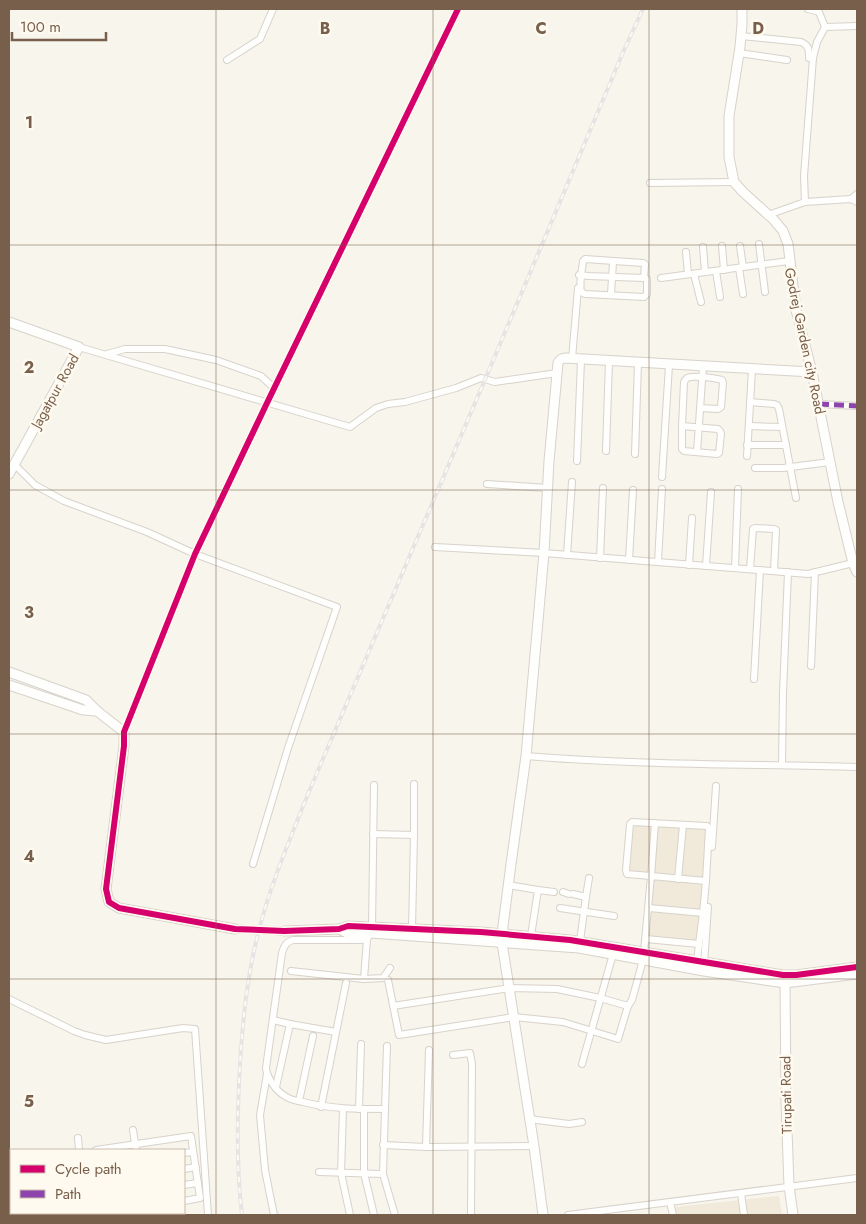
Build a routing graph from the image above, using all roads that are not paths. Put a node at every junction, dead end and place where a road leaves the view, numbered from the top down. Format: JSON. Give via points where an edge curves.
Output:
{"nodes":[{"id":1,"x":273,"y":9,"type":"edge"},
{"id":2,"x":458,"y":9,"type":"edge"},
{"id":3,"x":742,"y":9,"type":"edge"},
{"id":4,"x":808,"y":9,"type":"edge"},
{"id":5,"x":857,"y":26,"type":"edge"},
{"id":6,"x":825,"y":27,"type":"junction"},
{"id":7,"x":741,"y":36,"type":"junction"},
{"id":8,"x":739,"y":53,"type":"junction"},
{"id":9,"x":809,"y":58,"type":"dead end"},
{"id":10,"x":227,"y":60,"type":"dead end"},
{"id":11,"x":787,"y":60,"type":"dead end"},
{"id":12,"x":734,"y":182,"type":"junction"},
{"id":13,"x":650,"y":184,"type":"dead end"},
{"id":14,"x":857,"y":194,"type":"edge"},
{"id":15,"x":854,"y":201,"type":"edge"},
{"id":16,"x":806,"y":202,"type":"junction"},
{"id":17,"x":768,"y":215,"type":"junction"},
{"id":18,"x":759,"y":244,"type":"dead end"},
{"id":19,"x":722,"y":246,"type":"dead end"},
{"id":20,"x":740,"y":246,"type":"dead end"},
{"id":21,"x":703,"y":247,"type":"dead end"},
{"id":22,"x":686,"y":252,"type":"dead end"},
{"id":23,"x":580,"y":259,"type":"dead end"},
{"id":24,"x":613,"y":262,"type":"junction"},
{"id":25,"x":789,"y":262,"type":"junction"},
{"id":26,"x":762,"y":265,"type":"junction"},
{"id":27,"x":741,"y":268,"type":"junction"},
{"id":28,"x":724,"y":270,"type":"junction"},
{"id":29,"x":716,"y":271,"type":"junction"},
{"id":30,"x":705,"y":272,"type":"junction"},
{"id":31,"x":691,"y":274,"type":"junction"},
{"id":32,"x":580,"y":275,"type":"junction"},
{"id":33,"x":612,"y":277,"type":"junction"},
{"id":34,"x":644,"y":278,"type":"junction"},
{"id":35,"x":662,"y":278,"type":"dead end"},
{"id":36,"x":766,"y":292,"type":"dead end"},
{"id":37,"x":611,"y":294,"type":"junction"},
{"id":38,"x":743,"y":294,"type":"dead end"},
{"id":39,"x":720,"y":297,"type":"dead end"},
{"id":40,"x":701,"y":302,"type":"dead end"},
{"id":41,"x":9,"y":322,"type":"edge"},
{"id":42,"x":79,"y":346,"type":"junction"},
{"id":43,"x":106,"y":354,"type":"junction"},
{"id":44,"x":577,"y":359,"type":"junction"},
{"id":45,"x":609,"y":361,"type":"junction"},
{"id":46,"x":638,"y":363,"type":"junction"},
{"id":47,"x":669,"y":365,"type":"junction"},
{"id":48,"x":703,"y":366,"type":"junction"},
{"id":49,"x":752,"y":369,"type":"junction"},
{"id":50,"x":812,"y":372,"type":"junction"},
{"id":51,"x":557,"y":374,"type":"junction"},
{"id":52,"x":702,"y":378,"type":"junction"},
{"id":53,"x":274,"y":388,"type":"junction"},
{"id":54,"x":750,"y":402,"type":"junction"},
{"id":55,"x":267,"y":403,"type":"junction"},
{"id":56,"x":818,"y":404,"type":"junction"},
{"id":57,"x":857,"y":406,"type":"edge"},
{"id":58,"x":700,"y":408,"type":"junction"},
{"id":59,"x":682,"y":426,"type":"junction"},
{"id":60,"x":748,"y":426,"type":"junction"},
{"id":61,"x":699,"y":427,"type":"junction"},
{"id":62,"x":782,"y":427,"type":"junction"},
{"id":63,"x":748,"y":445,"type":"junction"},
{"id":64,"x":786,"y":445,"type":"junction"},
{"id":65,"x":606,"y":451,"type":"dead end"},
{"id":66,"x":697,"y":452,"type":"junction"},
{"id":67,"x":635,"y":454,"type":"dead end"},
{"id":68,"x":747,"y":456,"type":"dead end"},
{"id":69,"x":577,"y":461,"type":"dead end"},
{"id":70,"x":830,"y":462,"type":"junction"},
{"id":71,"x":14,"y":464,"type":"junction"},
{"id":72,"x":790,"y":467,"type":"junction"},
{"id":73,"x":755,"y":468,"type":"dead end"},
{"id":74,"x":9,"y":474,"type":"edge"},
{"id":75,"x":662,"y":477,"type":"dead end"},
{"id":76,"x":572,"y":482,"type":"dead end"},
{"id":77,"x":487,"y":484,"type":"dead end"},
{"id":78,"x":548,"y":488,"type":"junction"},
{"id":79,"x":603,"y":488,"type":"dead end"},
{"id":80,"x":662,"y":489,"type":"dead end"},
{"id":81,"x":738,"y":489,"type":"dead end"},
{"id":82,"x":633,"y":490,"type":"dead end"},
{"id":83,"x":711,"y":492,"type":"dead end"},
{"id":84,"x":796,"y":498,"type":"dead end"},
{"id":85,"x":692,"y":518,"type":"dead end"},
{"id":86,"x":435,"y":547,"type":"dead end"},
{"id":87,"x":544,"y":553,"type":"junction"},
{"id":88,"x":195,"y":554,"type":"junction"},
{"id":89,"x":567,"y":555,"type":"junction"},
{"id":90,"x":600,"y":558,"type":"junction"},
{"id":91,"x":629,"y":560,"type":"junction"},
{"id":92,"x":658,"y":562,"type":"junction"},
{"id":93,"x":853,"y":563,"type":"junction"},
{"id":94,"x":689,"y":565,"type":"junction"},
{"id":95,"x":706,"y":566,"type":"junction"},
{"id":96,"x":735,"y":568,"type":"junction"},
{"id":97,"x":750,"y":569,"type":"junction"},
{"id":98,"x":760,"y":570,"type":"junction"},
{"id":99,"x":774,"y":571,"type":"junction"},
{"id":100,"x":788,"y":572,"type":"junction"},
{"id":101,"x":815,"y":572,"type":"junction"},
{"id":102,"x":857,"y":572,"type":"edge"},
{"id":103,"x":811,"y":666,"type":"dead end"},
{"id":104,"x":9,"y":672,"type":"edge"},
{"id":105,"x":754,"y":679,"type":"dead end"},
{"id":106,"x":36,"y":682,"type":"junction"},
{"id":107,"x":9,"y":685,"type":"edge"},
{"id":108,"x":32,"y":693,"type":"junction"},
{"id":109,"x":97,"y":711,"type":"junction"},
{"id":110,"x":124,"y":732,"type":"junction"},
{"id":111,"x":526,"y":756,"type":"junction"},
{"id":112,"x":782,"y":765,"type":"junction"},
{"id":113,"x":857,"y":767,"type":"edge"},
{"id":114,"x":414,"y":784,"type":"dead end"},
{"id":115,"x":374,"y":785,"type":"dead end"},
{"id":116,"x":716,"y":786,"type":"dead end"},
{"id":117,"x":655,"y":823,"type":"junction"},
{"id":118,"x":683,"y":825,"type":"junction"},
{"id":119,"x":373,"y":834,"type":"junction"},
{"id":120,"x":414,"y":835,"type":"junction"},
{"id":121,"x":253,"y":864,"type":"dead end"},
{"id":122,"x":651,"y":876,"type":"junction"},
{"id":123,"x":589,"y":878,"type":"dead end"},
{"id":124,"x":678,"y":879,"type":"junction"},
{"id":125,"x":706,"y":881,"type":"junction"},
{"id":126,"x":508,"y":886,"type":"junction"},
{"id":127,"x":538,"y":890,"type":"junction"},
{"id":128,"x":554,"y":892,"type":"dead end"},
{"id":129,"x":568,"y":893,"type":"dead end"},
{"id":130,"x":586,"y":897,"type":"junction"},
{"id":131,"x":560,"y":908,"type":"dead end"},
{"id":132,"x":649,"y":908,"type":"junction"},
{"id":133,"x":584,"y":912,"type":"junction"},
{"id":134,"x":704,"y":913,"type":"junction"},
{"id":135,"x":614,"y":916,"type":"dead end"},
{"id":136,"x":235,"y":929,"type":"tunnel mouth"},
{"id":137,"x":412,"y":929,"type":"junction"},
{"id":138,"x":284,"y":932,"type":"tunnel mouth"},
{"id":139,"x":370,"y":933,"type":"junction"},
{"id":140,"x":531,"y":936,"type":"junction"},
{"id":141,"x":502,"y":938,"type":"junction"},
{"id":142,"x":646,"y":939,"type":"junction"},
{"id":143,"x":580,"y":941,"type":"junction"},
{"id":144,"x":699,"y":944,"type":"junction"},
{"id":145,"x":613,"y":954,"type":"junction"},
{"id":146,"x":644,"y":956,"type":"junction"},
{"id":147,"x":702,"y":964,"type":"junction"},
{"id":148,"x":857,"y":967,"type":"edge"},
{"id":149,"x":390,"y":968,"type":"dead end"},
{"id":150,"x":291,"y":971,"type":"dead end"},
{"id":151,"x":857,"y":974,"type":"edge"},
{"id":152,"x":364,"y":979,"type":"junction"},
{"id":153,"x":785,"y":979,"type":"junction"},
{"id":154,"x":388,"y":980,"type":"dead end"},
{"id":155,"x":346,"y":983,"type":"dead end"},
{"id":156,"x":510,"y":988,"type":"junction"},
{"id":157,"x":600,"y":998,"type":"junction"},
{"id":158,"x":9,"y":999,"type":"edge"},
{"id":159,"x":393,"y":1006,"type":"junction"},
{"id":160,"x":628,"y":1006,"type":"junction"},
{"id":161,"x":514,"y":1017,"type":"junction"},
{"id":162,"x":273,"y":1020,"type":"junction"},
{"id":163,"x":290,"y":1024,"type":"junction"},
{"id":164,"x":591,"y":1030,"type":"junction"},
{"id":165,"x":336,"y":1032,"type":"junction"},
{"id":166,"x":313,"y":1036,"type":"dead end"},
{"id":167,"x":361,"y":1044,"type":"dead end"},
{"id":168,"x":387,"y":1046,"type":"dead end"},
{"id":169,"x":429,"y":1050,"type":"dead end"},
{"id":170,"x":453,"y":1055,"type":"dead end"},
{"id":171,"x":582,"y":1064,"type":"dead end"},
{"id":172,"x":267,"y":1074,"type":"junction"},
{"id":173,"x":276,"y":1087,"type":"junction"},
{"id":174,"x":299,"y":1101,"type":"junction"},
{"id":175,"x":321,"y":1107,"type":"junction"},
{"id":176,"x":343,"y":1109,"type":"junction"},
{"id":177,"x":362,"y":1109,"type":"junction"},
{"id":178,"x":385,"y":1110,"type":"junction"},
{"id":179,"x":529,"y":1119,"type":"junction"},
{"id":180,"x":582,"y":1122,"type":"dead end"},
{"id":181,"x":133,"y":1130,"type":"dead end"},
{"id":182,"x":78,"y":1138,"type":"dead end"},
{"id":183,"x":383,"y":1145,"type":"junction"},
{"id":184,"x":534,"y":1146,"type":"junction"},
{"id":185,"x":135,"y":1147,"type":"edge"},
{"id":186,"x":426,"y":1147,"type":"junction"},
{"id":187,"x":472,"y":1147,"type":"junction"},
{"id":188,"x":79,"y":1149,"type":"edge"},
{"id":189,"x":109,"y":1149,"type":"edge"},
{"id":190,"x":194,"y":1152,"type":"junction"},
{"id":191,"x":185,"y":1153,"type":"edge"},
{"id":192,"x":196,"y":1167,"type":"junction"},
{"id":193,"x":185,"y":1169,"type":"edge"},
{"id":194,"x":319,"y":1172,"type":"dead end"},
{"id":195,"x":341,"y":1173,"type":"junction"},
{"id":196,"x":364,"y":1173,"type":"junction"},
{"id":197,"x":383,"y":1174,"type":"junction"},
{"id":198,"x":857,"y":1178,"type":"edge"},
{"id":199,"x":198,"y":1183,"type":"junction"},
{"id":200,"x":185,"y":1185,"type":"edge"},
{"id":201,"x":789,"y":1186,"type":"junction"},
{"id":202,"x":741,"y":1193,"type":"junction"},
{"id":203,"x":185,"y":1201,"type":"edge"},
{"id":204,"x":670,"y":1202,"type":"junction"},
{"id":205,"x":91,"y":1214,"type":"edge"},
{"id":206,"x":80,"y":1215,"type":"edge"},
{"id":207,"x":208,"y":1215,"type":"edge"},
{"id":208,"x":274,"y":1215,"type":"edge"},
{"id":209,"x":350,"y":1215,"type":"edge"},
{"id":210,"x":374,"y":1215,"type":"edge"},
{"id":211,"x":395,"y":1215,"type":"edge"},
{"id":212,"x":470,"y":1215,"type":"edge"},
{"id":213,"x":543,"y":1215,"type":"edge"},
{"id":214,"x":568,"y":1215,"type":"edge"},
{"id":215,"x":673,"y":1215,"type":"edge"},
{"id":216,"x":744,"y":1215,"type":"edge"},
{"id":217,"x":793,"y":1215,"type":"edge"}],
"edges":[{"from":1,"to":10,"type":"street","via":[[260,39]]},
{"from":2,"to":53,"type":"street"},
{"from":3,"to":7,"type":"street"},
{"from":4,"to":6,"type":"street","via":[[818,12]]},
{"from":5,"to":6,"type":"street"},
{"from":6,"to":16,"type":"street","via":[[813,58],[804,176]]},
{"from":7,"to":8,"type":"street"},
{"from":7,"to":9,"type":"street","via":[[801,42],[808,46]]},
{"from":8,"to":11,"type":"street"},
{"from":8,"to":12,"type":"street","via":[[729,116],[729,157]]},
{"from":12,"to":13,"type":"street"},
{"from":12,"to":17,"type":"street","name":"Godrej Garden city Road"},
{"from":14,"to":15,"type":"street"},
{"from":15,"to":16,"type":"street"},
{"from":16,"to":17,"type":"street"},
{"from":17,"to":25,"type":"street","name":"Godrej Garden city Road","via":[[783,231]]},
{"from":18,"to":26,"type":"street"},
{"from":19,"to":28,"type":"street"},
{"from":20,"to":27,"type":"street"},
{"from":21,"to":30,"type":"street"},
{"from":22,"to":31,"type":"street"},
{"from":23,"to":32,"type":"street"},
{"from":24,"to":32,"type":"street","via":[[585,259]]},
{"from":24,"to":33,"type":"street"},
{"from":24,"to":34,"type":"street","via":[[645,264]]},
{"from":25,"to":26,"type":"street"},
{"from":25,"to":50,"type":"street","name":"Godrej Garden city Road","via":[[796,310]]},
{"from":26,"to":27,"type":"street"},
{"from":26,"to":36,"type":"street"},
{"from":27,"to":28,"type":"street"},
{"from":27,"to":38,"type":"street"},
{"from":28,"to":29,"type":"street"},
{"from":29,"to":30,"type":"street"},
{"from":29,"to":39,"type":"street"},
{"from":30,"to":31,"type":"street"},
{"from":31,"to":35,"type":"street"},
{"from":31,"to":40,"type":"street"},
{"from":32,"to":33,"type":"street"},
{"from":32,"to":37,"type":"street","via":[[581,292]]},
{"from":32,"to":44,"type":"street"},
{"from":33,"to":34,"type":"street"},
{"from":33,"to":37,"type":"street"},
{"from":34,"to":37,"type":"street","via":[[648,287],[644,297]]},
{"from":41,"to":42,"type":"street","name":"Jagatpur Road"},
{"from":42,"to":43,"type":"street"},
{"from":42,"to":71,"type":"street","name":"Jagatpur Road"},
{"from":43,"to":53,"type":"street","via":[[125,349],[165,349],[216,360],[261,376]]},
{"from":43,"to":55,"type":"street"},
{"from":44,"to":45,"type":"street"},
{"from":44,"to":51,"type":"street","via":[[562,358]]},
{"from":44,"to":69,"type":"street"},
{"from":45,"to":46,"type":"street"},
{"from":45,"to":65,"type":"street"},
{"from":46,"to":47,"type":"street"},
{"from":46,"to":67,"type":"street"},
{"from":47,"to":48,"type":"street"},
{"from":47,"to":75,"type":"street"},
{"from":48,"to":49,"type":"street"},
{"from":48,"to":52,"type":"street"},
{"from":49,"to":50,"type":"street"},
{"from":49,"to":54,"type":"street"},
{"from":50,"to":56,"type":"street","name":"Godrej Garden city Road"},
{"from":51,"to":55,"type":"street","via":[[495,382],[481,378],[456,388],[376,408],[350,427]]},
{"from":51,"to":78,"type":"street"},
{"from":52,"to":58,"type":"street"},
{"from":52,"to":58,"type":"street","via":[[722,380],[722,405],[718,409]]},
{"from":52,"to":59,"type":"street","via":[[689,377],[684,382]]},
{"from":53,"to":55,"type":"street"},
{"from":54,"to":60,"type":"street"},
{"from":54,"to":62,"type":"street","via":[[777,405]]},
{"from":55,"to":88,"type":"street"},
{"from":56,"to":57,"type":"street"},
{"from":56,"to":70,"type":"street","name":"Godrej Garden city Road"},
{"from":58,"to":61,"type":"street"},
{"from":59,"to":61,"type":"street"},
{"from":59,"to":66,"type":"street","via":[[682,449]]},
{"from":60,"to":62,"type":"street"},
{"from":60,"to":63,"type":"street"},
{"from":61,"to":66,"type":"street"},
{"from":61,"to":66,"type":"street","via":[[720,431],[720,450],[717,454]]},
{"from":62,"to":64,"type":"street"},
{"from":63,"to":64,"type":"street"},
{"from":63,"to":68,"type":"street"},
{"from":64,"to":72,"type":"street"},
{"from":70,"to":72,"type":"street"},
{"from":70,"to":93,"type":"street","name":"Godrej Garden city Road"},
{"from":71,"to":74,"type":"street","name":"Jagatpur Road"},
{"from":71,"to":88,"type":"street","via":[[35,485],[64,501]]},
{"from":72,"to":73,"type":"street"},
{"from":72,"to":84,"type":"street"},
{"from":76,"to":89,"type":"street"},
{"from":77,"to":78,"type":"street"},
{"from":78,"to":87,"type":"street"},
{"from":79,"to":90,"type":"street"},
{"from":80,"to":92,"type":"street"},
{"from":81,"to":96,"type":"street"},
{"from":82,"to":91,"type":"street"},
{"from":83,"to":95,"type":"street"},
{"from":85,"to":94,"type":"street"},
{"from":86,"to":87,"type":"street"},
{"from":87,"to":89,"type":"street"},
{"from":87,"to":111,"type":"street"},
{"from":88,"to":110,"type":"street"},
{"from":88,"to":121,"type":"street","via":[[337,607],[288,748]]},
{"from":89,"to":90,"type":"street"},
{"from":90,"to":91,"type":"street"},
{"from":91,"to":92,"type":"street"},
{"from":92,"to":94,"type":"street"},
{"from":93,"to":101,"type":"street"},
{"from":93,"to":102,"type":"street","name":"Godrej Garden city Road"},
{"from":94,"to":95,"type":"street"},
{"from":95,"to":96,"type":"street"},
{"from":96,"to":97,"type":"street"},
{"from":97,"to":98,"type":"street"},
{"from":97,"to":99,"type":"street","via":[[752,529],[774,529]]},
{"from":98,"to":99,"type":"street"},
{"from":98,"to":105,"type":"street"},
{"from":99,"to":100,"type":"street"},
{"from":100,"to":101,"type":"street"},
{"from":100,"to":112,"type":"street"},
{"from":101,"to":103,"type":"street"},
{"from":104,"to":106,"type":"street"},
{"from":106,"to":108,"type":"street"},
{"from":106,"to":109,"type":"street","via":[[86,700]]},
{"from":107,"to":108,"type":"street"},
{"from":108,"to":109,"type":"street","via":[[83,710]]},
{"from":109,"to":110,"type":"street"},
{"from":110,"to":136,"type":"street","via":[[106,889],[109,902],[119,908]]},
{"from":111,"to":112,"type":"street"},
{"from":111,"to":126,"type":"street"},
{"from":112,"to":113,"type":"street"},
{"from":114,"to":120,"type":"street"},
{"from":115,"to":119,"type":"street"},
{"from":116,"to":147,"type":"street"},
{"from":117,"to":118,"type":"street"},
{"from":117,"to":122,"type":"street"},
{"from":117,"to":122,"type":"street","via":[[631,823],[626,870],[627,874]]},
{"from":118,"to":124,"type":"street"},
{"from":118,"to":125,"type":"street","via":[[709,827]]},
{"from":119,"to":120,"type":"street"},
{"from":119,"to":139,"type":"street"},
{"from":120,"to":137,"type":"street"},
{"from":122,"to":124,"type":"street"},
{"from":122,"to":132,"type":"street"},
{"from":123,"to":130,"type":"street"},
{"from":124,"to":125,"type":"street"},
{"from":125,"to":134,"type":"street"},
{"from":126,"to":127,"type":"street"},
{"from":126,"to":141,"type":"street"},
{"from":127,"to":128,"type":"street"},
{"from":127,"to":140,"type":"street"},
{"from":129,"to":130,"type":"street"},
{"from":130,"to":133,"type":"street"},
{"from":131,"to":133,"type":"street"},
{"from":132,"to":134,"type":"street"},
{"from":132,"to":142,"type":"street"},
{"from":133,"to":135,"type":"street"},
{"from":133,"to":143,"type":"street"},
{"from":134,"to":144,"type":"street"},
{"from":137,"to":139,"type":"street"},
{"from":137,"to":141,"type":"street"},
{"from":138,"to":139,"type":"street","via":[[338,928],[347,933]]},
{"from":139,"to":141,"type":"street"},
{"from":139,"to":152,"type":"street"},
{"from":139,"to":162,"type":"street","via":[[287,941],[282,953]]},
{"from":140,"to":141,"type":"street"},
{"from":140,"to":143,"type":"street"},
{"from":141,"to":145,"type":"street"},
{"from":141,"to":156,"type":"street"},
{"from":142,"to":144,"type":"street"},
{"from":142,"to":146,"type":"street"},
{"from":143,"to":146,"type":"street"},
{"from":144,"to":147,"type":"street"},
{"from":145,"to":146,"type":"street"},
{"from":145,"to":157,"type":"street"},
{"from":146,"to":147,"type":"street"},
{"from":146,"to":160,"type":"street"},
{"from":147,"to":153,"type":"street"},
{"from":148,"to":153,"type":"street","via":[[796,974]]},
{"from":149,"to":152,"type":"street","via":[[383,978]]},
{"from":150,"to":152,"type":"street"},
{"from":151,"to":153,"type":"street"},
{"from":153,"to":201,"type":"street","name":"Tirupati Road"},
{"from":154,"to":159,"type":"street"},
{"from":155,"to":165,"type":"street"},
{"from":156,"to":157,"type":"street","via":[[557,989]]},
{"from":156,"to":159,"type":"street"},
{"from":156,"to":161,"type":"street"},
{"from":157,"to":160,"type":"street"},
{"from":157,"to":164,"type":"street"},
{"from":158,"to":207,"type":"street","via":[[74,1031],[106,1040],[195,1029]]},
{"from":159,"to":161,"type":"street","via":[[398,1035]]},
{"from":160,"to":164,"type":"street","via":[[618,1039]]},
{"from":161,"to":164,"type":"street","via":[[563,1022]]},
{"from":161,"to":179,"type":"street"},
{"from":162,"to":163,"type":"street"},
{"from":162,"to":172,"type":"street"},
{"from":163,"to":165,"type":"street"},
{"from":163,"to":173,"type":"street"},
{"from":164,"to":171,"type":"street"},
{"from":165,"to":175,"type":"street"},
{"from":166,"to":174,"type":"street"},
{"from":167,"to":177,"type":"street"},
{"from":168,"to":178,"type":"street"},
{"from":169,"to":186,"type":"street"},
{"from":170,"to":187,"type":"street","via":[[470,1053]]},
{"from":172,"to":173,"type":"street"},
{"from":172,"to":208,"type":"street","via":[[260,1115],[265,1170]]},
{"from":173,"to":174,"type":"street","via":[[285,1097]]},
{"from":174,"to":175,"type":"street"},
{"from":175,"to":176,"type":"street"},
{"from":176,"to":177,"type":"street"},
{"from":176,"to":195,"type":"street"},
{"from":177,"to":178,"type":"street"},
{"from":177,"to":196,"type":"street"},
{"from":178,"to":183,"type":"street"},
{"from":179,"to":180,"type":"street","via":[[569,1124]]},
{"from":179,"to":184,"type":"street"},
{"from":181,"to":185,"type":"street"},
{"from":182,"to":188,"type":"street"},
{"from":183,"to":186,"type":"street"},
{"from":183,"to":197,"type":"street"},
{"from":184,"to":187,"type":"street"},
{"from":184,"to":213,"type":"street"},
{"from":185,"to":189,"type":"street"},
{"from":185,"to":190,"type":"street","via":[[191,1136]]},
{"from":186,"to":187,"type":"street"},
{"from":187,"to":212,"type":"street"},
{"from":190,"to":191,"type":"street"},
{"from":190,"to":192,"type":"street"},
{"from":192,"to":193,"type":"street"},
{"from":192,"to":199,"type":"street"},
{"from":194,"to":195,"type":"street"},
{"from":195,"to":196,"type":"street"},
{"from":195,"to":209,"type":"street"},
{"from":196,"to":197,"type":"street"},
{"from":196,"to":210,"type":"street"},
{"from":197,"to":211,"type":"street"},
{"from":198,"to":201,"type":"street"},
{"from":199,"to":200,"type":"street"},
{"from":199,"to":203,"type":"street","via":[[200,1198]]},
{"from":201,"to":202,"type":"street"},
{"from":201,"to":217,"type":"street","name":"Tirupati Road"},
{"from":202,"to":204,"type":"street"},
{"from":202,"to":216,"type":"street"},
{"from":204,"to":214,"type":"street"},
{"from":204,"to":215,"type":"street"},
{"from":205,"to":206,"type":"street"}]}
